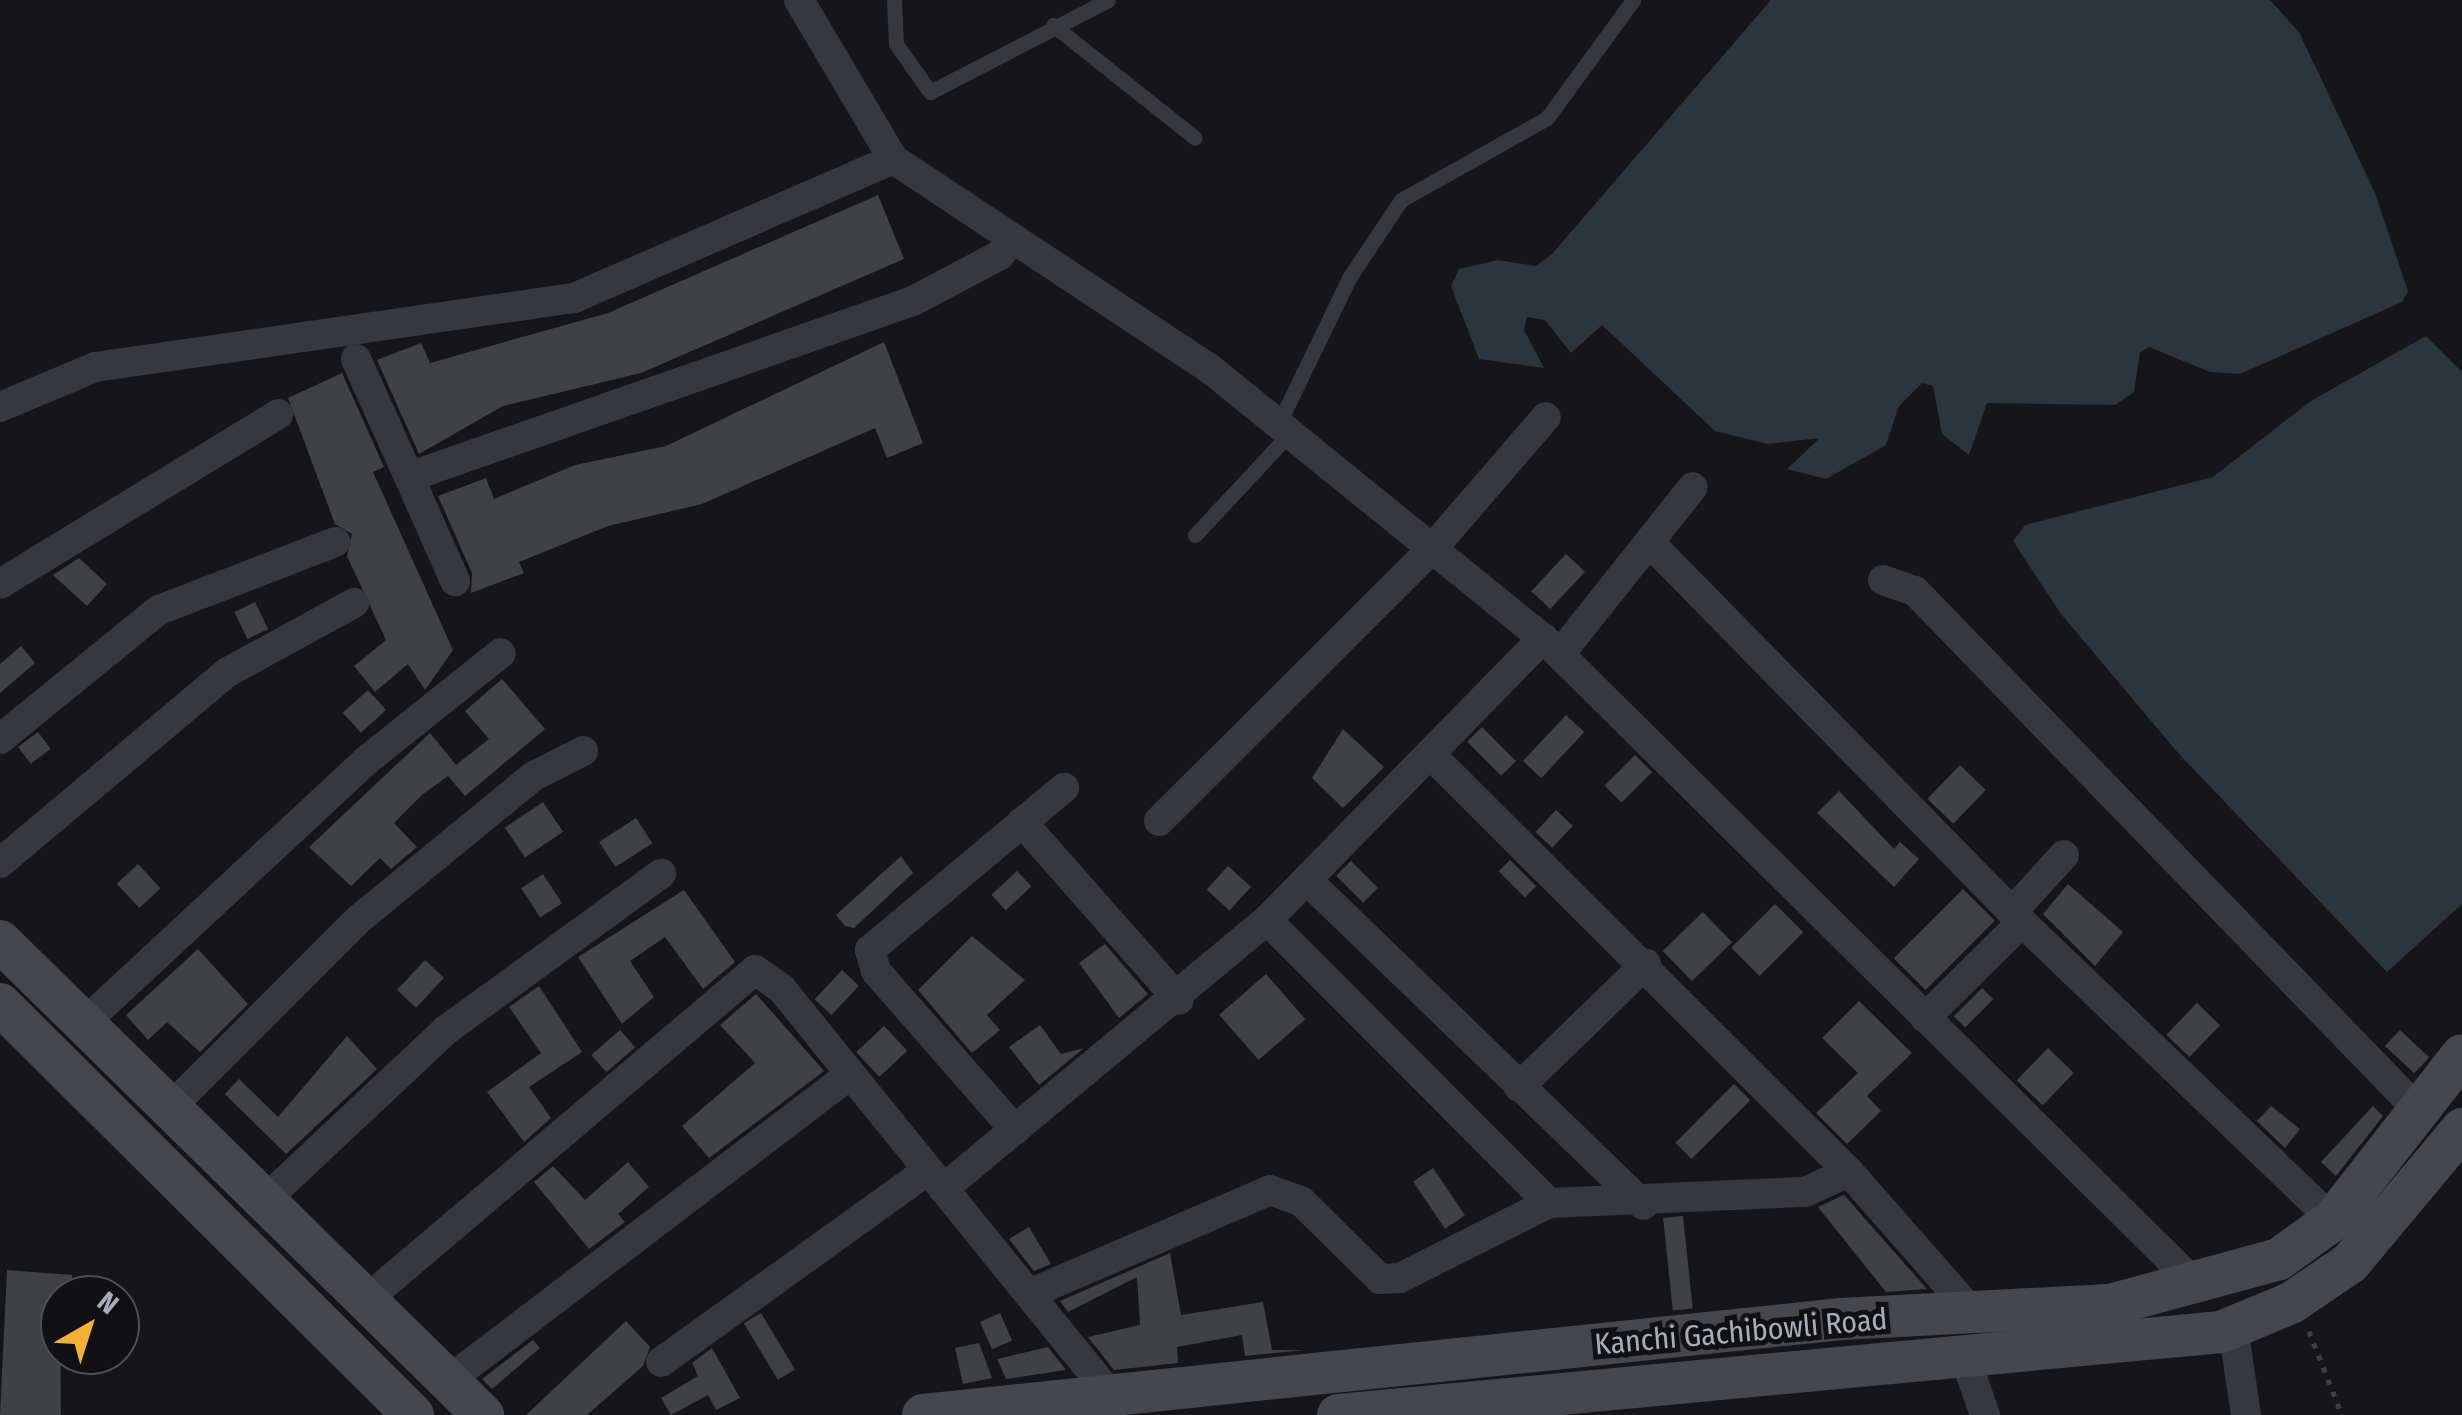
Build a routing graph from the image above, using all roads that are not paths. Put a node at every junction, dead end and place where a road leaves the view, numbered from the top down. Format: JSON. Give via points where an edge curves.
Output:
{"nodes":[{"id":1,"x":799,"y":0,"type":"edge"},
{"id":2,"x":894,"y":0,"type":"edge"},
{"id":3,"x":1108,"y":0,"type":"edge"},
{"id":4,"x":1633,"y":0,"type":"edge"},
{"id":5,"x":1053,"y":25,"type":"junction"},
{"id":6,"x":1195,"y":138,"type":"dead end"},
{"id":7,"x":892,"y":159,"type":"junction"},
{"id":8,"x":1012,"y":238,"type":"junction"},
{"id":9,"x":356,"y":359,"type":"dead end"},
{"id":10,"x":0,"y":407,"type":"edge"},
{"id":11,"x":278,"y":414,"type":"dead end"},
{"id":12,"x":1546,"y":417,"type":"dead end"},
{"id":13,"x":1285,"y":427,"type":"junction"},
{"id":14,"x":409,"y":478,"type":"junction"},
{"id":15,"x":1692,"y":487,"type":"dead end"},
{"id":16,"x":1196,"y":535,"type":"dead end"},
{"id":17,"x":335,"y":542,"type":"dead end"},
{"id":18,"x":1653,"y":546,"type":"junction"},
{"id":19,"x":1432,"y":549,"type":"junction"},
{"id":20,"x":455,"y":580,"type":"dead end"},
{"id":21,"x":1883,"y":580,"type":"dead end"},
{"id":22,"x":0,"y":584,"type":"edge"},
{"id":23,"x":354,"y":603,"type":"dead end"},
{"id":24,"x":1552,"y":646,"type":"junction"},
{"id":25,"x":501,"y":652,"type":"dead end"},
{"id":26,"x":0,"y":739,"type":"edge"},
{"id":27,"x":583,"y":751,"type":"dead end"},
{"id":28,"x":1430,"y":754,"type":"junction"},
{"id":29,"x":1064,"y":788,"type":"dead end"},
{"id":30,"x":1158,"y":821,"type":"dead end"},
{"id":31,"x":1022,"y":822,"type":"junction"},
{"id":32,"x":2064,"y":854,"type":"dead end"},
{"id":33,"x":0,"y":863,"type":"edge"},
{"id":34,"x":660,"y":874,"type":"dead end"},
{"id":35,"x":1308,"y":881,"type":"junction"},
{"id":36,"x":2017,"y":917,"type":"junction"},
{"id":37,"x":1267,"y":920,"type":"junction"},
{"id":38,"x":0,"y":940,"type":"edge"},
{"id":39,"x":1646,"y":964,"type":"junction"},
{"id":40,"x":1180,"y":1000,"type":"junction"},
{"id":41,"x":0,"y":1005,"type":"edge"},
{"id":42,"x":1925,"y":1018,"type":"junction"},
{"id":43,"x":82,"y":1024,"type":"junction"},
{"id":44,"x":2462,"y":1055,"type":"edge"},
{"id":45,"x":845,"y":1078,"type":"junction"},
{"id":46,"x":1519,"y":1086,"type":"junction"},
{"id":47,"x":170,"y":1108,"type":"junction"},
{"id":48,"x":2422,"y":1114,"type":"junction"},
{"id":49,"x":2462,"y":1129,"type":"edge"},
{"id":50,"x":1015,"y":1130,"type":"junction"},
{"id":51,"x":1849,"y":1172,"type":"junction"},
{"id":52,"x":935,"y":1180,"type":"junction"},
{"id":53,"x":265,"y":1200,"type":"junction"},
{"id":54,"x":1549,"y":1203,"type":"junction"},
{"id":55,"x":1643,"y":1206,"type":"junction"},
{"id":56,"x":2333,"y":1220,"type":"junction"},
{"id":57,"x":2193,"y":1282,"type":"junction"},
{"id":58,"x":1029,"y":1294,"type":"junction"},
{"id":59,"x":366,"y":1300,"type":"junction"},
{"id":60,"x":1973,"y":1312,"type":"junction"},
{"id":61,"x":2233,"y":1327,"type":"junction"},
{"id":62,"x":349,"y":1348,"type":"junction"},
{"id":63,"x":1964,"y":1355,"type":"junction"},
{"id":64,"x":662,"y":1362,"type":"dead end"},
{"id":65,"x":449,"y":1380,"type":"junction"},
{"id":66,"x":1113,"y":1398,"type":"junction"},
{"id":67,"x":366,"y":1415,"type":"edge"},
{"id":68,"x":412,"y":1415,"type":"edge"},
{"id":69,"x":483,"y":1415,"type":"edge"},
{"id":70,"x":923,"y":1415,"type":"edge"},
{"id":71,"x":1338,"y":1415,"type":"edge"},
{"id":72,"x":1985,"y":1415,"type":"edge"},
{"id":73,"x":2246,"y":1415,"type":"edge"}],
"edges":[{"from":1,"to":7,"type":"street"},
{"from":2,"to":5,"type":"lane","via":[[896,44],[930,92]]},
{"from":3,"to":5,"type":"lane"},
{"from":4,"to":13,"type":"lane","via":[[1547,118],[1401,200],[1349,278]]},
{"from":5,"to":6,"type":"lane"},
{"from":7,"to":8,"type":"street"},
{"from":7,"to":10,"type":"street","via":[[574,298],[95,367]]},
{"from":8,"to":13,"type":"street"},
{"from":8,"to":14,"type":"street","via":[[1000,255],[913,301]]},
{"from":9,"to":14,"type":"street"},
{"from":11,"to":22,"type":"street"},
{"from":12,"to":19,"type":"street"},
{"from":13,"to":16,"type":"lane"},
{"from":13,"to":19,"type":"street"},
{"from":14,"to":20,"type":"street"},
{"from":15,"to":18,"type":"street"},
{"from":17,"to":26,"type":"street","via":[[159,610]]},
{"from":18,"to":24,"type":"street","via":[[1637,554]]},
{"from":18,"to":36,"type":"street"},
{"from":19,"to":24,"type":"street"},
{"from":19,"to":30,"type":"street"},
{"from":21,"to":48,"type":"street","via":[[1915,591]]},
{"from":23,"to":33,"type":"street","via":[[228,672]]},
{"from":24,"to":28,"type":"street"},
{"from":24,"to":42,"type":"street"},
{"from":25,"to":43,"type":"street","via":[[368,760]]},
{"from":27,"to":47,"type":"street","via":[[520,787],[359,920]]},
{"from":28,"to":35,"type":"street"},
{"from":28,"to":39,"type":"street"},
{"from":29,"to":31,"type":"street"},
{"from":31,"to":40,"type":"street"},
{"from":31,"to":50,"type":"street","via":[[878,940],[870,960]]},
{"from":32,"to":36,"type":"street"},
{"from":34,"to":53,"type":"street","via":[[446,1030]]},
{"from":35,"to":37,"type":"street"},
{"from":35,"to":46,"type":"street"},
{"from":36,"to":42,"type":"street"},
{"from":36,"to":56,"type":"street"},
{"from":37,"to":40,"type":"street"},
{"from":37,"to":54,"type":"street"},
{"from":38,"to":43,"type":"main road"},
{"from":39,"to":46,"type":"street"},
{"from":39,"to":51,"type":"street"},
{"from":40,"to":50,"type":"street"},
{"from":41,"to":62,"type":"main road"},
{"from":42,"to":57,"type":"street"},
{"from":43,"to":47,"type":"main road"},
{"from":44,"to":48,"type":"main road","name":"Kanchi Gachibowli Road"},
{"from":45,"to":52,"type":"street"},
{"from":45,"to":59,"type":"street","via":[[766,972],[744,973]]},
{"from":45,"to":65,"type":"street"},
{"from":46,"to":55,"type":"street"},
{"from":47,"to":53,"type":"main road"},
{"from":48,"to":56,"type":"main road","name":"Kanchi Gachibowli Road"},
{"from":49,"to":61,"type":"main road","name":"Kanchi Gachibowli Road","via":[[2350,1263],[2291,1304]]},
{"from":50,"to":52,"type":"street"},
{"from":51,"to":55,"type":"street","via":[[1806,1192]]},
{"from":51,"to":60,"type":"street"},
{"from":52,"to":58,"type":"street"},
{"from":52,"to":64,"type":"street"},
{"from":53,"to":59,"type":"main road"},
{"from":54,"to":55,"type":"street"},
{"from":54,"to":58,"type":"street","via":[[1400,1278],[1380,1279],[1301,1200],[1270,1190]]},
{"from":56,"to":57,"type":"main road","name":"Kanchi Gachibowli Road","via":[[2279,1259]]},
{"from":57,"to":60,"type":"main road","name":"Kanchi Gachibowli Road","via":[[2110,1305]]},
{"from":58,"to":66,"type":"street"},
{"from":59,"to":65,"type":"main road"},
{"from":60,"to":66,"type":"main road","name":"Kanchi Gachibowli Road"},
{"from":61,"to":63,"type":"main road","name":"Kanchi Gachibowli Road"},
{"from":61,"to":73,"type":"street"},
{"from":62,"to":67,"type":"main road"},
{"from":62,"to":68,"type":"main road"},
{"from":63,"to":71,"type":"main road","name":"Kanchi Gachibowli Road"},
{"from":63,"to":72,"type":"street"},
{"from":65,"to":69,"type":"main road"},
{"from":66,"to":70,"type":"main road","name":"Kanchi Gachibowli Road"}]}
